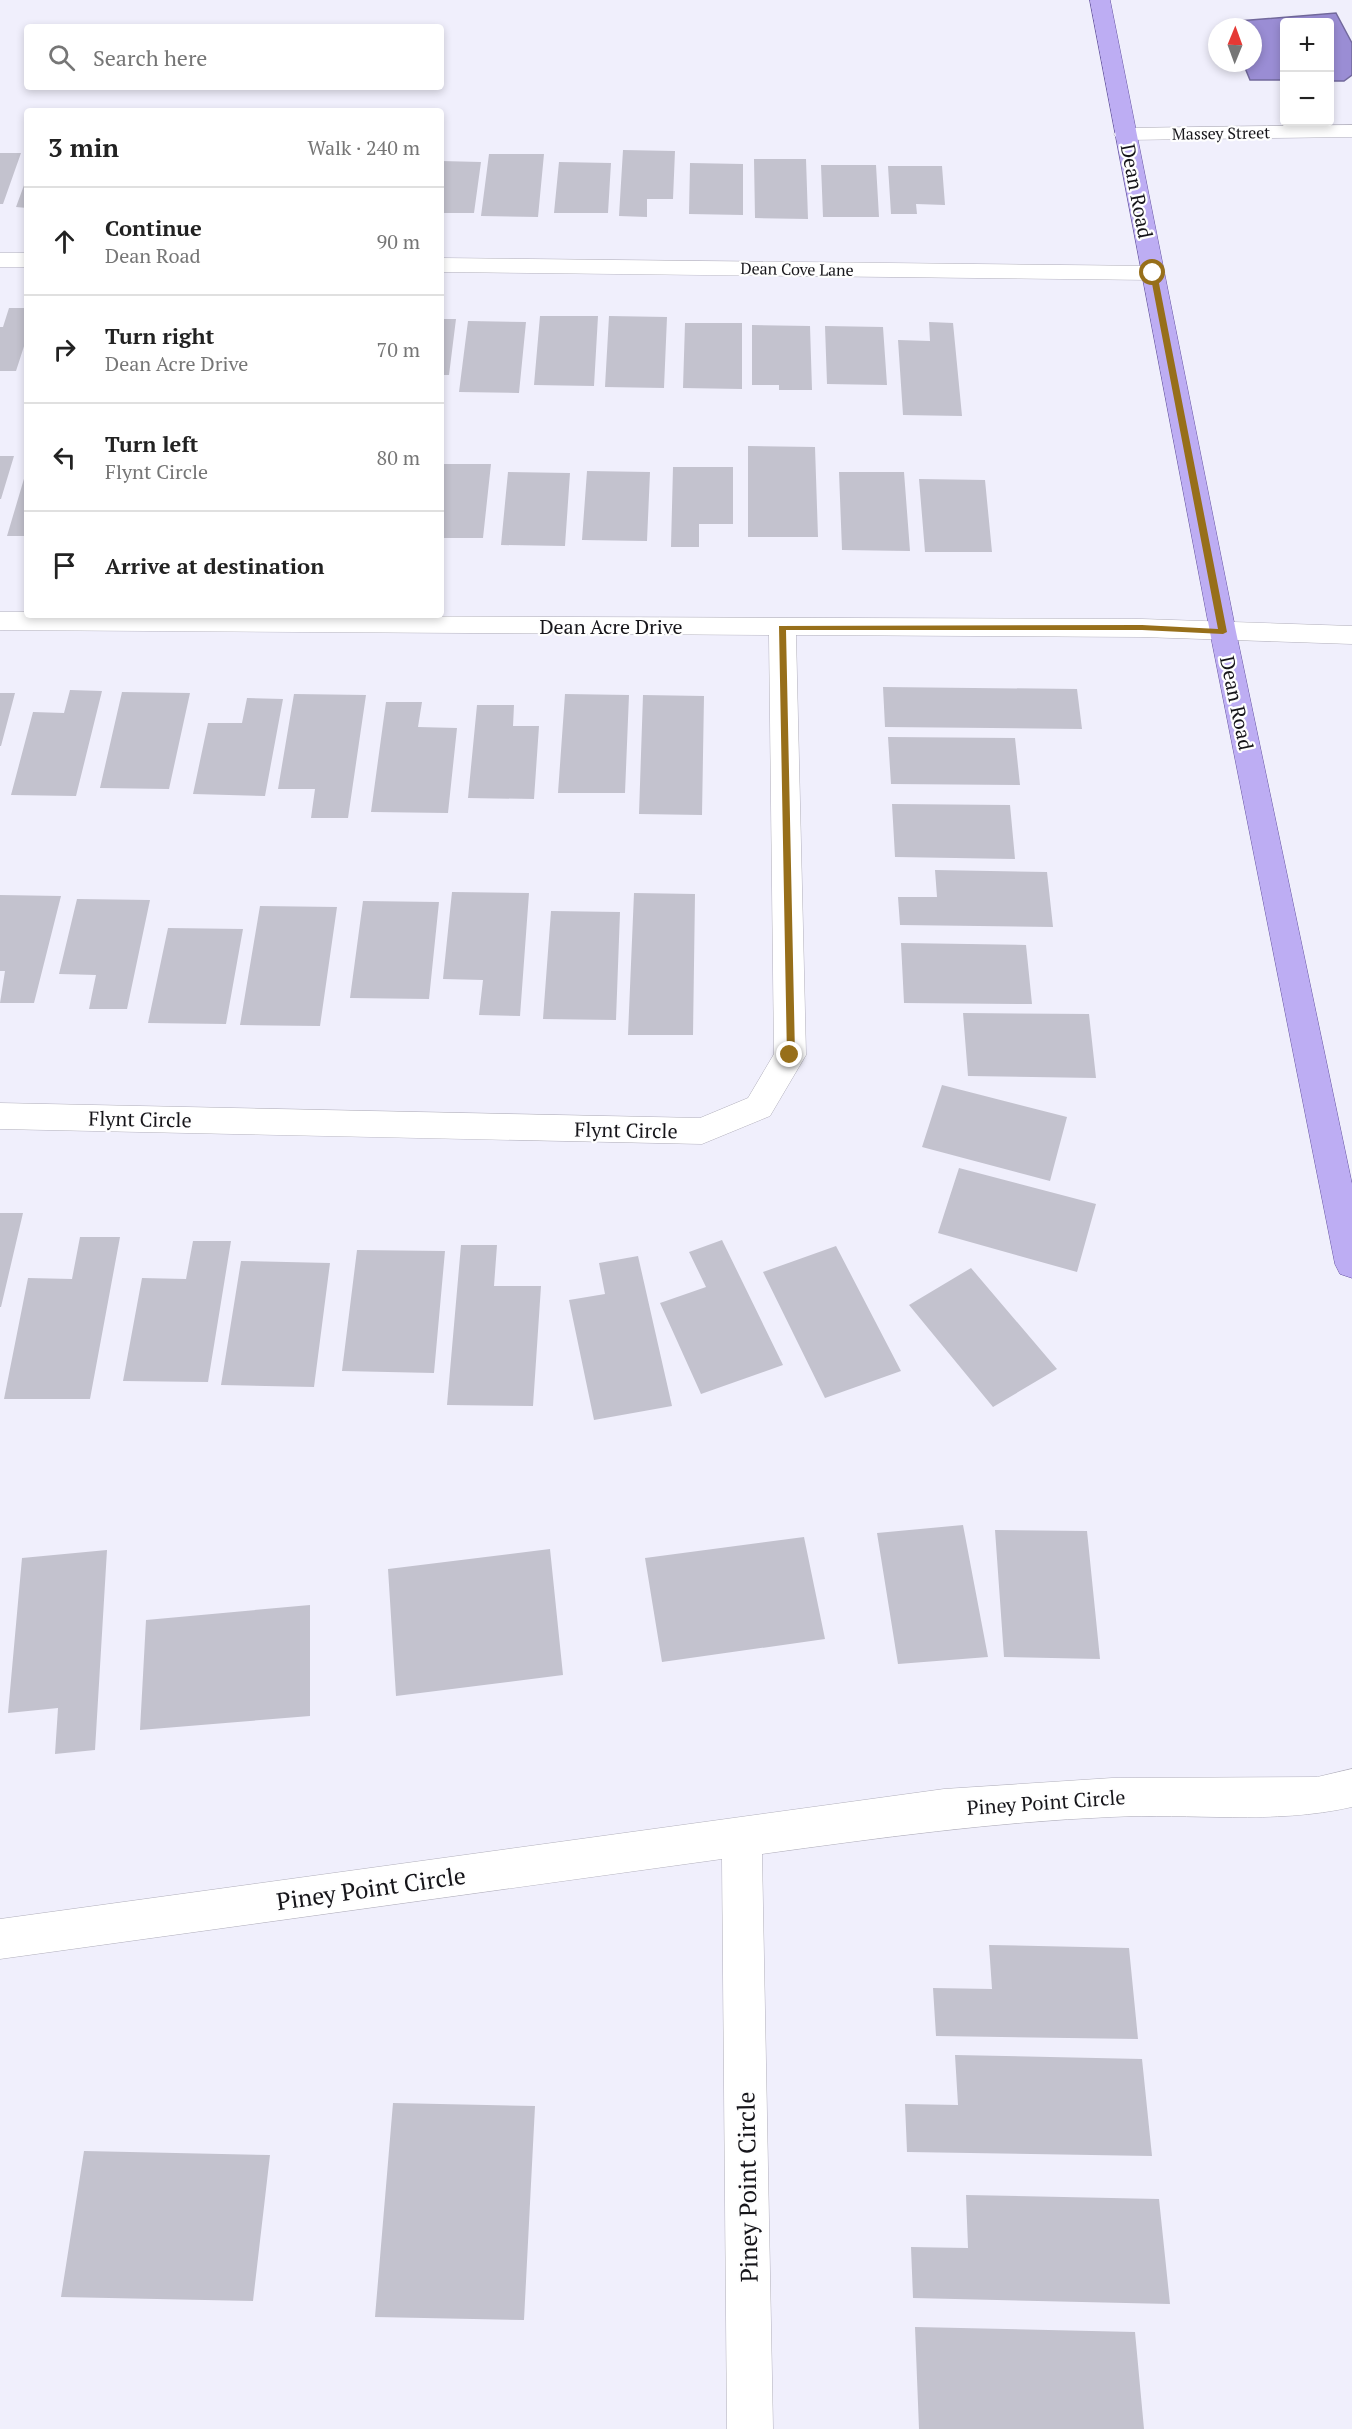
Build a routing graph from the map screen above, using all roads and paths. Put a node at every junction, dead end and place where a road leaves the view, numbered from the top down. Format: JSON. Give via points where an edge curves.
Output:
{"nodes":[{"id":1,"x":1100,"y":0,"type":"edge"},
{"id":2,"x":1352,"y":131,"type":"edge"},
{"id":3,"x":1125,"y":134,"type":"junction"},
{"id":4,"x":0,"y":260,"type":"edge"},
{"id":5,"x":24,"y":260,"type":"edge"},
{"id":6,"x":444,"y":265,"type":"edge"},
{"id":7,"x":1153,"y":273,"type":"junction"},
{"id":8,"x":0,"y":621,"type":"edge"},
{"id":9,"x":782,"y":627,"type":"junction"},
{"id":10,"x":1223,"y":632,"type":"junction"},
{"id":11,"x":1352,"y":635,"type":"edge"},
{"id":12,"x":0,"y":1116,"type":"edge"},
{"id":13,"x":1352,"y":1264,"type":"edge"},
{"id":14,"x":1352,"y":1788,"type":"edge"},
{"id":15,"x":742,"y":1837,"type":"junction"},
{"id":16,"x":0,"y":1939,"type":"edge"},
{"id":17,"x":750,"y":2429,"type":"edge"}],
"edges":[{"from":1,"to":3,"type":"main road","name":"Dean Road"},
{"from":2,"to":3,"type":"street","name":"Massey Street"},
{"from":3,"to":7,"type":"main road","name":"Dean Road"},
{"from":4,"to":5,"type":"street"},
{"from":6,"to":7,"type":"street","name":"Dean Cove Lane"},
{"from":7,"to":10,"type":"main road","name":"Dean Road"},
{"from":8,"to":9,"type":"street","name":"Dean Acre Drive"},
{"from":9,"to":10,"type":"street","name":"Dean Acre Drive","via":[[1142,628]]},
{"from":9,"to":12,"type":"street","name":"Flynt Circle","via":[[790,1055],[759,1107],[702,1131]]},
{"from":10,"to":11,"type":"street","name":"Dean Acre Drive"},
{"from":10,"to":13,"type":"main road","name":"Dean Road"},
{"from":14,"to":15,"type":"street","name":"Piney Point Circle","via":[[1317,1796],[1190,1795],[1019,1802]]},
{"from":15,"to":16,"type":"street","name":"Piney Point Circle"},
{"from":15,"to":17,"type":"street","name":"Piney Point Circle"}]}
